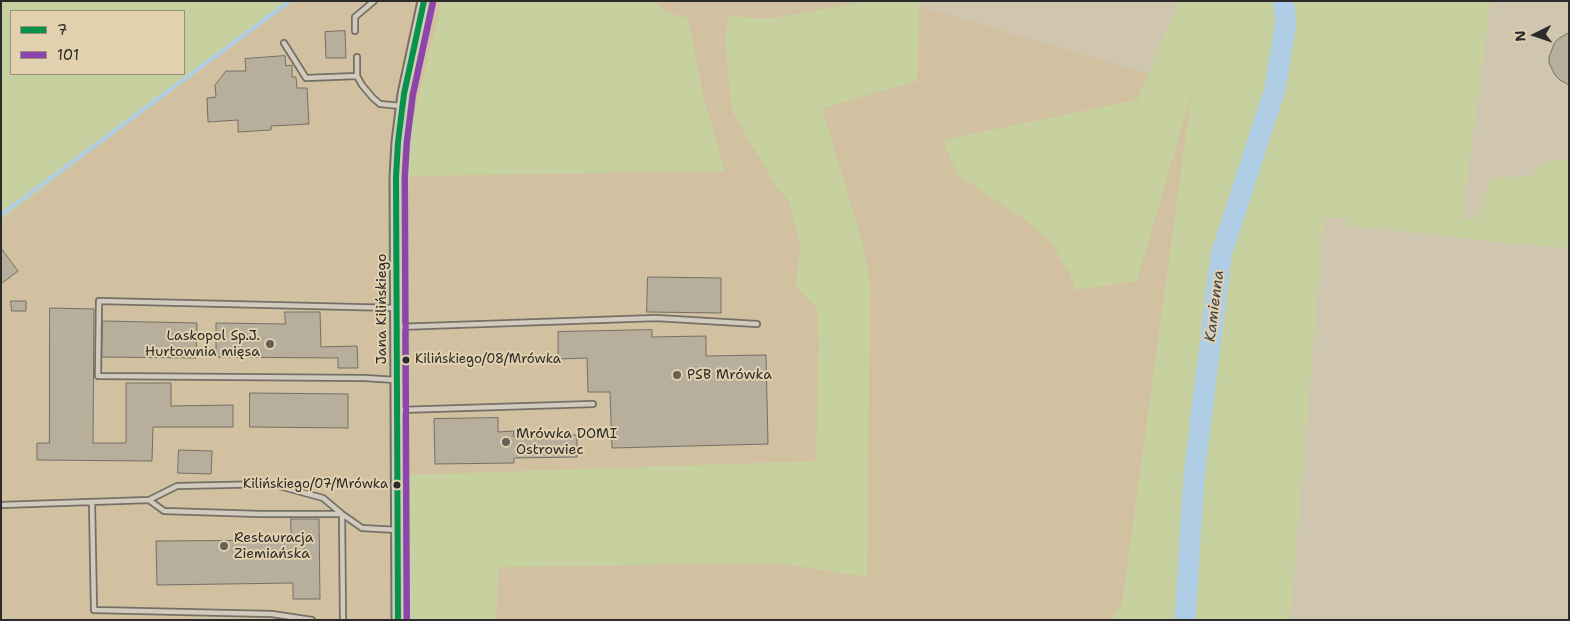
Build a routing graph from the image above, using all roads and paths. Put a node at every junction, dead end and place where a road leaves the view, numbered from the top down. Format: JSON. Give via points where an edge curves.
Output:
{"nodes":[{"id":1,"x":374,"y":1,"type":"edge"},
{"id":2,"x":424,"y":1,"type":"edge"},
{"id":3,"x":356,"y":31,"type":"dead end"},
{"id":4,"x":284,"y":43,"type":"dead end"},
{"id":5,"x":357,"y":57,"type":"dead end"},
{"id":6,"x":357,"y":76,"type":"junction"},
{"id":7,"x":402,"y":106,"type":"junction"},
{"id":8,"x":397,"y":308,"type":"junction"},
{"id":9,"x":757,"y":324,"type":"dead end"},
{"id":10,"x":397,"y":327,"type":"junction"},
{"id":11,"x":397,"y":380,"type":"junction"},
{"id":12,"x":594,"y":404,"type":"dead end"},
{"id":13,"x":397,"y":410,"type":"junction"},
{"id":14,"x":149,"y":500,"type":"junction"},
{"id":15,"x":92,"y":502,"type":"junction"},
{"id":16,"x":1,"y":505,"type":"edge"},
{"id":17,"x":342,"y":514,"type":"junction"},
{"id":18,"x":398,"y":530,"type":"junction"},
{"id":19,"x":312,"y":620,"type":"edge"},
{"id":20,"x":343,"y":620,"type":"edge"},
{"id":21,"x":398,"y":620,"type":"edge"}],
"edges":[{"from":1,"to":3,"type":"lane","via":[[355,17]]},
{"from":2,"to":7,"type":"street","name":"Jana Kilińskiego"},
{"from":4,"to":6,"type":"lane","via":[[306,78]]},
{"from":5,"to":6,"type":"lane"},
{"from":6,"to":7,"type":"lane","via":[[380,104]]},
{"from":7,"to":8,"type":"street","name":"Jana Kilińskiego","via":[[396,177]]},
{"from":8,"to":10,"type":"street","name":"Jana Kilińskiego"},
{"from":8,"to":11,"type":"lane","via":[[99,301],[98,376]]},
{"from":9,"to":10,"type":"lane","via":[[656,318]]},
{"from":10,"to":11,"type":"street","name":"Jana Kilińskiego"},
{"from":11,"to":13,"type":"street","name":"Jana Kilińskiego"},
{"from":12,"to":13,"type":"lane"},
{"from":13,"to":18,"type":"street","name":"Jana Kilińskiego"},
{"from":14,"to":15,"type":"lane"},
{"from":14,"to":17,"type":"lane","via":[[164,511]]},
{"from":14,"to":17,"type":"lane","via":[[177,486],[272,484],[323,498]]},
{"from":15,"to":16,"type":"lane"},
{"from":15,"to":19,"type":"lane","via":[[94,610],[272,614]]},
{"from":17,"to":18,"type":"lane","via":[[362,528]]},
{"from":17,"to":20,"type":"lane"},
{"from":18,"to":21,"type":"street","name":"Jana Kilińskiego"}]}
